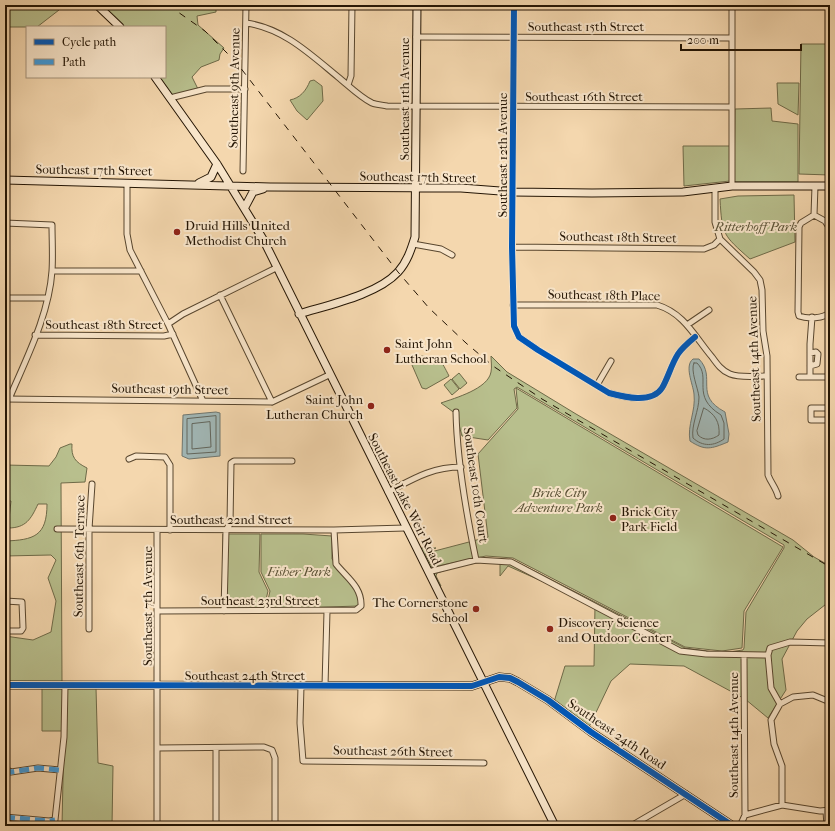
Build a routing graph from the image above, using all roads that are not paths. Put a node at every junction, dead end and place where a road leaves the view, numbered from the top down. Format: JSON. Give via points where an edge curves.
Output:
{"nodes":[{"id":1,"x":97,"y":5,"type":"edge"},
{"id":2,"x":246,"y":5,"type":"edge"},
{"id":3,"x":352,"y":5,"type":"edge"},
{"id":4,"x":417,"y":5,"type":"edge"},
{"id":5,"x":514,"y":5,"type":"edge"},
{"id":6,"x":732,"y":5,"type":"edge"},
{"id":7,"x":246,"y":23,"type":"junction"},
{"id":8,"x":119,"y":26,"type":"edge"},
{"id":9,"x":416,"y":37,"type":"junction"},
{"id":10,"x":513,"y":37,"type":"junction"},
{"id":11,"x":732,"y":38,"type":"junction"},
{"id":12,"x":156,"y":78,"type":"edge"},
{"id":13,"x":348,"y":85,"type":"junction"},
{"id":14,"x":245,"y":89,"type":"junction"},
{"id":15,"x":170,"y":98,"type":"junction"},
{"id":16,"x":513,"y":106,"type":"junction"},
{"id":17,"x":416,"y":107,"type":"junction"},
{"id":18,"x":732,"y":107,"type":"junction"},
{"id":19,"x":217,"y":164,"type":"junction"},
{"id":20,"x":243,"y":171,"type":"dead end"},
{"id":21,"x":5,"y":180,"type":"edge"},
{"id":22,"x":128,"y":183,"type":"junction"},
{"id":23,"x":196,"y":185,"type":"junction"},
{"id":24,"x":230,"y":186,"type":"junction"},
{"id":25,"x":732,"y":186,"type":"junction"},
{"id":26,"x":815,"y":186,"type":"junction"},
{"id":27,"x":830,"y":186,"type":"edge"},
{"id":28,"x":270,"y":187,"type":"junction"},
{"id":29,"x":415,"y":188,"type":"junction"},
{"id":30,"x":715,"y":188,"type":"junction"},
{"id":31,"x":512,"y":192,"type":"junction"},
{"id":32,"x":245,"y":208,"type":"junction"},
{"id":33,"x":814,"y":215,"type":"junction"},
{"id":34,"x":5,"y":223,"type":"edge"},
{"id":35,"x":720,"y":240,"type":"junction"},
{"id":36,"x":413,"y":244,"type":"junction"},
{"id":37,"x":512,"y":247,"type":"junction"},
{"id":38,"x":452,"y":254,"type":"dead end"},
{"id":39,"x":276,"y":268,"type":"junction"},
{"id":40,"x":52,"y":271,"type":"junction"},
{"id":41,"x":141,"y":271,"type":"junction"},
{"id":42,"x":830,"y":279,"type":"edge"},
{"id":43,"x":220,"y":295,"type":"junction"},
{"id":44,"x":5,"y":298,"type":"edge"},
{"id":45,"x":47,"y":298,"type":"junction"},
{"id":46,"x":513,"y":305,"type":"junction"},
{"id":47,"x":709,"y":310,"type":"dead end"},
{"id":48,"x":830,"y":312,"type":"edge"},
{"id":49,"x":299,"y":314,"type":"junction"},
{"id":50,"x":812,"y":317,"type":"junction"},
{"id":51,"x":168,"y":324,"type":"junction"},
{"id":52,"x":687,"y":325,"type":"junction"},
{"id":53,"x":173,"y":334,"type":"junction"},
{"id":54,"x":35,"y":335,"type":"junction"},
{"id":55,"x":695,"y":337,"type":"junction"},
{"id":56,"x":810,"y":352,"type":"junction"},
{"id":57,"x":611,"y":361,"type":"dead end"},
{"id":58,"x":810,"y":366,"type":"junction"},
{"id":59,"x":329,"y":375,"type":"junction"},
{"id":60,"x":767,"y":376,"type":"junction"},
{"id":61,"x":799,"y":377,"type":"dead end"},
{"id":62,"x":810,"y":377,"type":"junction"},
{"id":63,"x":830,"y":377,"type":"edge"},
{"id":64,"x":597,"y":386,"type":"junction"},
{"id":65,"x":7,"y":399,"type":"edge"},
{"id":66,"x":203,"y":400,"type":"junction"},
{"id":67,"x":272,"y":402,"type":"junction"},
{"id":68,"x":830,"y":408,"type":"edge"},
{"id":69,"x":456,"y":412,"type":"dead end"},
{"id":70,"x":830,"y":420,"type":"edge"},
{"id":71,"x":129,"y":459,"type":"dead end"},
{"id":72,"x":292,"y":461,"type":"dead end"},
{"id":73,"x":461,"y":467,"type":"junction"},
{"id":74,"x":92,"y":484,"type":"dead end"},
{"id":75,"x":388,"y":492,"type":"junction"},
{"id":76,"x":778,"y":496,"type":"dead end"},
{"id":77,"x":406,"y":528,"type":"junction"},
{"id":78,"x":57,"y":529,"type":"dead end"},
{"id":79,"x":89,"y":529,"type":"junction"},
{"id":80,"x":157,"y":530,"type":"junction"},
{"id":81,"x":170,"y":530,"type":"junction"},
{"id":82,"x":226,"y":530,"type":"junction"},
{"id":83,"x":334,"y":530,"type":"junction"},
{"id":84,"x":476,"y":560,"type":"junction"},
{"id":85,"x":428,"y":572,"type":"junction"},
{"id":86,"x":5,"y":601,"type":"edge"},
{"id":87,"x":158,"y":611,"type":"junction"},
{"id":88,"x":224,"y":611,"type":"junction"},
{"id":89,"x":327,"y":611,"type":"junction"},
{"id":90,"x":89,"y":629,"type":"dead end"},
{"id":91,"x":5,"y":631,"type":"edge"},
{"id":92,"x":830,"y":643,"type":"edge"},
{"id":93,"x":768,"y":655,"type":"junction"},
{"id":94,"x":744,"y":656,"type":"junction"},
{"id":95,"x":484,"y":682,"type":"junction"},
{"id":96,"x":5,"y":685,"type":"edge"},
{"id":97,"x":65,"y":685,"type":"junction"},
{"id":98,"x":158,"y":686,"type":"junction"},
{"id":99,"x":300,"y":686,"type":"junction"},
{"id":100,"x":324,"y":686,"type":"junction"},
{"id":101,"x":830,"y":702,"type":"edge"},
{"id":102,"x":780,"y":704,"type":"junction"},
{"id":103,"x":158,"y":748,"type":"junction"},
{"id":104,"x":216,"y":748,"type":"junction"},
{"id":105,"x":484,"y":763,"type":"dead end"},
{"id":106,"x":5,"y":769,"type":"edge"},
{"id":107,"x":60,"y":770,"type":"junction"},
{"id":108,"x":686,"y":794,"type":"junction"},
{"id":109,"x":782,"y":805,"type":"junction"},
{"id":110,"x":828,"y":810,"type":"edge"},
{"id":111,"x":745,"y":815,"type":"junction"},
{"id":112,"x":5,"y":817,"type":"edge"},
{"id":113,"x":157,"y":826,"type":"edge"},
{"id":114,"x":216,"y":826,"type":"edge"},
{"id":115,"x":275,"y":826,"type":"edge"},
{"id":116,"x":555,"y":826,"type":"edge"},
{"id":117,"x":631,"y":826,"type":"edge"},
{"id":118,"x":732,"y":826,"type":"edge"},
{"id":119,"x":740,"y":826,"type":"edge"},
{"id":120,"x":827,"y":826,"type":"edge"}],
"edges":[{"from":1,"to":8,"type":"main road"},
{"from":2,"to":7,"type":"street","name":"Southeast 9th Avenue"},
{"from":3,"to":13,"type":"street","via":[[351,76]]},
{"from":4,"to":9,"type":"main road","name":"Southeast 11th Avenue"},
{"from":5,"to":10,"type":"street","name":"Southeast 12th Avenue"},
{"from":6,"to":11,"type":"street"},
{"from":7,"to":13,"type":"street","name":"Southeast 16th Street","via":[[282,34],[300,45]]},
{"from":7,"to":14,"type":"street","name":"Southeast 9th Avenue"},
{"from":9,"to":10,"type":"street","name":"Southeast 15th Street"},
{"from":9,"to":17,"type":"main road","name":"Southeast 11th Avenue"},
{"from":10,"to":11,"type":"street","name":"Southeast 15th Street"},
{"from":10,"to":16,"type":"street","name":"Southeast 12th Avenue"},
{"from":11,"to":18,"type":"street"},
{"from":12,"to":15,"type":"main road","name":"Southeast Lake Weir Road"},
{"from":13,"to":17,"type":"street","name":"Southeast 16th Street","via":[[373,103]]},
{"from":14,"to":15,"type":"street","via":[[206,89]]},
{"from":14,"to":20,"type":"street","name":"Southeast 9th Avenue"},
{"from":15,"to":19,"type":"main road","name":"Southeast Lake Weir Road"},
{"from":16,"to":17,"type":"street","name":"Southeast 16th Street"},
{"from":16,"to":18,"type":"street","name":"Southeast 16th Street"},
{"from":16,"to":31,"type":"street","name":"Southeast 12th Avenue"},
{"from":17,"to":29,"type":"main road","name":"Southeast 11th Avenue"},
{"from":18,"to":25,"type":"street"},
{"from":19,"to":23,"type":"main road","via":[[211,177]]},
{"from":19,"to":24,"type":"main road","name":"Southeast Lake Weir Road"},
{"from":21,"to":22,"type":"main road","name":"Southeast 17th Street"},
{"from":22,"to":23,"type":"main road","name":"Southeast 17th Street"},
{"from":22,"to":41,"type":"street","via":[[127,234],[130,250]]},
{"from":23,"to":24,"type":"main road","name":"Southeast 17th Street"},
{"from":24,"to":28,"type":"main road","name":"Southeast 17th Street"},
{"from":24,"to":32,"type":"main road","name":"Southeast Lake Weir Road"},
{"from":25,"to":26,"type":"main road","name":"Southeast 17th Street"},
{"from":25,"to":30,"type":"main road","name":"Southeast 17th Street"},
{"from":26,"to":27,"type":"main road","name":"Southeast 17th Street"},
{"from":26,"to":33,"type":"street"},
{"from":28,"to":29,"type":"main road","name":"Southeast 17th Street"},
{"from":28,"to":32,"type":"main road","via":[[253,192]]},
{"from":29,"to":31,"type":"main road","name":"Southeast 17th Street"},
{"from":29,"to":36,"type":"main road","name":"Southeast 11th Avenue"},
{"from":30,"to":31,"type":"main road","name":"Southeast 17th Street","via":[[657,194]]},
{"from":30,"to":35,"type":"street","via":[[715,222]]},
{"from":31,"to":37,"type":"street","name":"Southeast 12th Avenue"},
{"from":32,"to":39,"type":"main road","name":"Southeast Lake Weir Road"},
{"from":33,"to":42,"type":"street","via":[[825,221],[829,227]]},
{"from":33,"to":50,"type":"street","via":[[798,227],[799,316]]},
{"from":34,"to":40,"type":"street","via":[[52,225]]},
{"from":35,"to":37,"type":"street","name":"Southeast 18th Street","via":[[704,249]]},
{"from":35,"to":60,"type":"street","name":"Southeast 14th Avenue","via":[[760,280]]},
{"from":36,"to":38,"type":"street","via":[[441,249]]},
{"from":36,"to":49,"type":"main road","name":"Southeast 11th Avenue","via":[[410,254],[398,272],[388,281],[355,296]]},
{"from":37,"to":46,"type":"street","name":"Southeast 12th Avenue"},
{"from":39,"to":43,"type":"street","name":"Southeast 18th Street"},
{"from":39,"to":49,"type":"main road","name":"Southeast Lake Weir Road"},
{"from":40,"to":41,"type":"street"},
{"from":40,"to":45,"type":"street"},
{"from":41,"to":51,"type":"street"},
{"from":43,"to":51,"type":"street","name":"Southeast 18th Street"},
{"from":43,"to":67,"type":"street"},
{"from":44,"to":45,"type":"street","name":"Southeast 18th Street"},
{"from":45,"to":54,"type":"street"},
{"from":46,"to":52,"type":"street","name":"Southeast 18th Place","via":[[657,305],[676,313]]},
{"from":46,"to":64,"type":"street","via":[[514,326],[520,337]]},
{"from":47,"to":52,"type":"street"},
{"from":48,"to":50,"type":"street","via":[[822,317]]},
{"from":49,"to":59,"type":"main road","name":"Southeast Lake Weir Road"},
{"from":50,"to":56,"type":"street"},
{"from":51,"to":53,"type":"street"},
{"from":52,"to":55,"type":"street","name":"Southeast 18th Place"},
{"from":53,"to":54,"type":"street","name":"Southeast 18th Street"},
{"from":53,"to":66,"type":"street"},
{"from":54,"to":65,"type":"street"},
{"from":55,"to":60,"type":"street","name":"Southeast 18th Place","via":[[723,370],[732,375]]},
{"from":55,"to":64,"type":"street","via":[[677,355],[661,389],[654,395],[645,398],[622,396],[609,393]]},
{"from":56,"to":58,"type":"street"},
{"from":56,"to":58,"type":"street","via":[[818,354],[818,364]]},
{"from":57,"to":64,"type":"street"},
{"from":58,"to":62,"type":"street"},
{"from":59,"to":67,"type":"street","name":"Southeast 19th Street"},
{"from":59,"to":75,"type":"main road","name":"Southeast Lake Weir Road"},
{"from":60,"to":76,"type":"street","name":"Southeast 14th Avenue","via":[[768,475]]},
{"from":61,"to":62,"type":"street"},
{"from":62,"to":63,"type":"street"},
{"from":65,"to":66,"type":"street","name":"Southeast 19th Street"},
{"from":66,"to":67,"type":"street","name":"Southeast 19th Street"},
{"from":68,"to":70,"type":"street","via":[[811,408],[810,420]]},
{"from":69,"to":73,"type":"street","name":"Southeast 10th Court"},
{"from":71,"to":81,"type":"street","via":[[136,456],[165,457],[168,461]]},
{"from":72,"to":82,"type":"street","via":[[231,463],[230,524]]},
{"from":73,"to":75,"type":"street","via":[[444,467],[429,472]]},
{"from":73,"to":84,"type":"street","name":"Southeast 10th Court","via":[[466,511]]},
{"from":74,"to":79,"type":"street","name":"Southeast 6th Terrace"},
{"from":75,"to":77,"type":"main road","name":"Southeast Lake Weir Road"},
{"from":77,"to":83,"type":"street","name":"Southeast 22nd Street"},
{"from":77,"to":85,"type":"main road","name":"Southeast Lake Weir Road"},
{"from":78,"to":79,"type":"street","name":"Southeast 22nd Street"},
{"from":79,"to":80,"type":"street","name":"Southeast 22nd Street"},
{"from":79,"to":90,"type":"street","name":"Southeast 6th Terrace"},
{"from":80,"to":81,"type":"street","name":"Southeast 22nd Street"},
{"from":80,"to":87,"type":"street","name":"Southeast 7th Avenue"},
{"from":81,"to":82,"type":"street","name":"Southeast 22nd Street"},
{"from":82,"to":83,"type":"street","name":"Southeast 22nd Street"},
{"from":82,"to":88,"type":"street"},
{"from":83,"to":89,"type":"street","name":"Southeast 23rd Street","via":[[336,564],[352,580],[362,597],[361,606],[356,610]]},
{"from":84,"to":85,"type":"street"},
{"from":84,"to":94,"type":"street","via":[[510,562],[680,650]]},
{"from":85,"to":95,"type":"main road","name":"Southeast Lake Weir Road"},
{"from":86,"to":91,"type":"street","via":[[22,602],[23,622],[21,631]]},
{"from":87,"to":88,"type":"street","name":"Southeast 23rd Street"},
{"from":87,"to":98,"type":"street","name":"Southeast 7th Avenue"},
{"from":88,"to":89,"type":"street","name":"Southeast 23rd Street"},
{"from":89,"to":100,"type":"street"},
{"from":92,"to":93,"type":"street","via":[[783,644],[770,648]]},
{"from":93,"to":94,"type":"street"},
{"from":93,"to":102,"type":"street","via":[[771,688]]},
{"from":94,"to":111,"type":"street","name":"Southeast 14th Avenue"},
{"from":95,"to":100,"type":"main road","name":"Southeast 24th Street","via":[[472,686]]},
{"from":95,"to":108,"type":"main road","name":"Southeast 24th Road","via":[[499,677],[518,682]]},
{"from":95,"to":116,"type":"main road","name":"Southeast Lake Weir Road"},
{"from":96,"to":97,"type":"main road","name":"Southeast 24th Street"},
{"from":97,"to":98,"type":"main road","name":"Southeast 24th Street"},
{"from":97,"to":107,"type":"street","via":[[64,737]]},
{"from":98,"to":99,"type":"main road","name":"Southeast 24th Street"},
{"from":98,"to":103,"type":"street","name":"Southeast 7th Avenue"},
{"from":99,"to":100,"type":"main road","name":"Southeast 24th Street"},
{"from":99,"to":105,"type":"street","name":"Southeast 26th Street","via":[[303,761]]},
{"from":101,"to":102,"type":"street","via":[[813,695],[793,697]]},
{"from":102,"to":109,"type":"street","via":[[771,720],[774,744],[782,766]]},
{"from":103,"to":104,"type":"street"},
{"from":103,"to":113,"type":"street","name":"Southeast 7th Avenue"},
{"from":104,"to":114,"type":"street"},
{"from":104,"to":115,"type":"street","via":[[264,747],[272,750],[275,758]]},
{"from":106,"to":107,"type":"street","via":[[11,772],[38,768]]},
{"from":107,"to":112,"type":"street","via":[[55,820]]},
{"from":108,"to":117,"type":"street"},
{"from":108,"to":118,"type":"main road","name":"Southeast 24th Road"},
{"from":109,"to":110,"type":"street"},
{"from":109,"to":111,"type":"street"},
{"from":110,"to":120,"type":"street"},
{"from":111,"to":119,"type":"street"}]}
